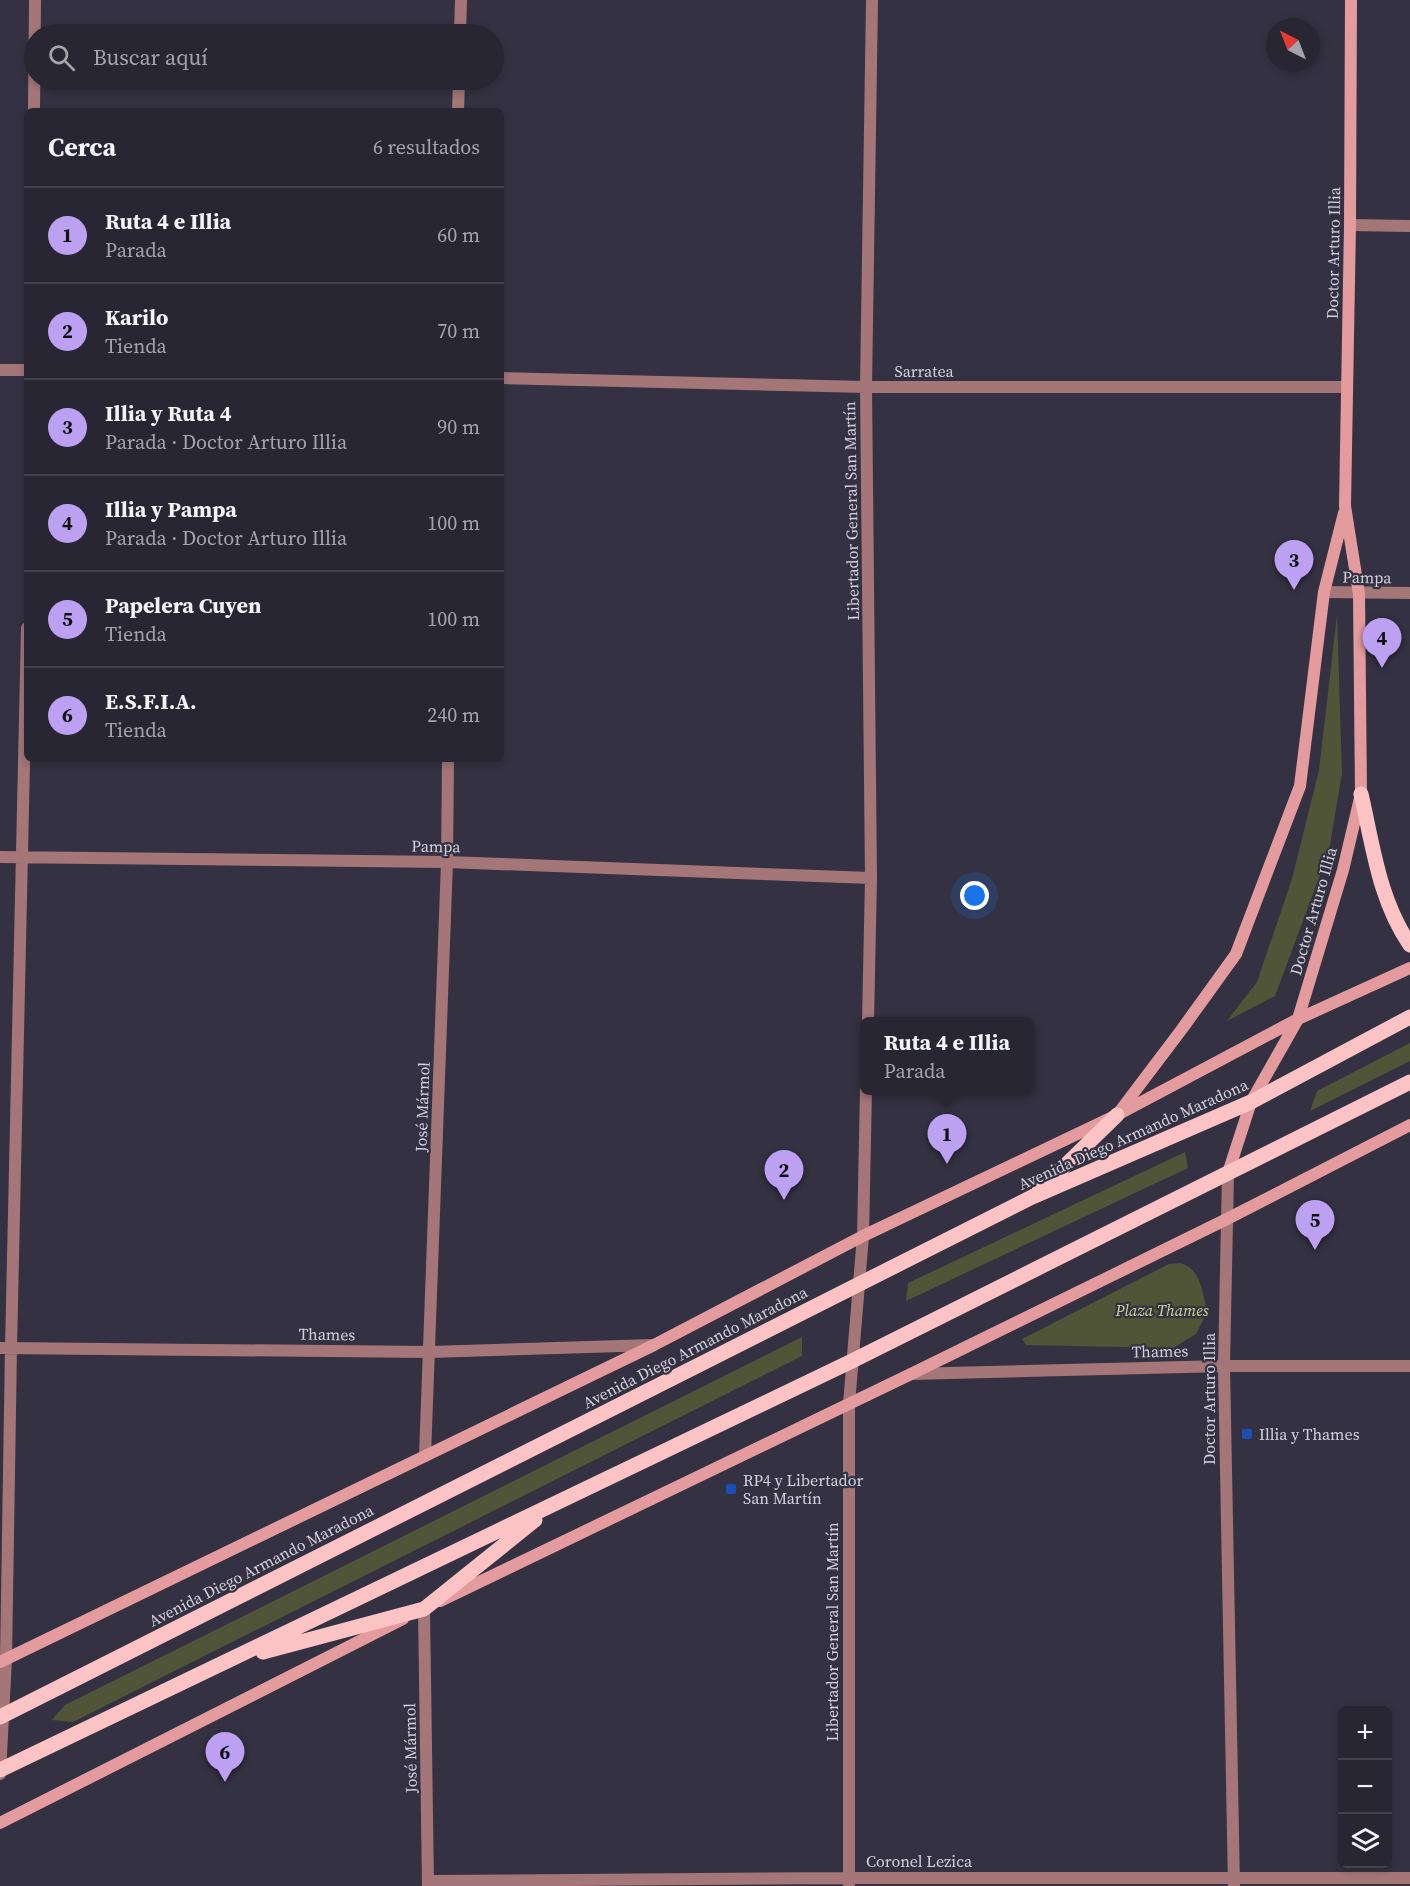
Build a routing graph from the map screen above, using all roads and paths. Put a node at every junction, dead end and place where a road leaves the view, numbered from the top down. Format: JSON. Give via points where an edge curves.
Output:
{"nodes":[{"id":1,"x":34,"y":0,"type":"edge"},
{"id":2,"x":461,"y":0,"type":"edge"},
{"id":3,"x":872,"y":0,"type":"edge"},
{"id":4,"x":1351,"y":0,"type":"edge"},
{"id":5,"x":34,"y":24,"type":"edge"},
{"id":6,"x":460,"y":24,"type":"edge"},
{"id":7,"x":34,"y":90,"type":"edge"},
{"id":8,"x":459,"y":90,"type":"edge"},
{"id":9,"x":34,"y":108,"type":"edge"},
{"id":10,"x":458,"y":108,"type":"edge"},
{"id":11,"x":1350,"y":225,"type":"junction"},
{"id":12,"x":1410,"y":226,"type":"edge"},
{"id":13,"x":0,"y":370,"type":"edge"},
{"id":14,"x":24,"y":370,"type":"edge"},
{"id":15,"x":504,"y":378,"type":"edge"},
{"id":16,"x":866,"y":387,"type":"junction"},
{"id":17,"x":1347,"y":387,"type":"junction"},
{"id":18,"x":1346,"y":506,"type":"junction"},
{"id":19,"x":1324,"y":592,"type":"junction"},
{"id":20,"x":1410,"y":593,"type":"edge"},
{"id":21,"x":1359,"y":594,"type":"junction"},
{"id":22,"x":24,"y":762,"type":"edge"},
{"id":23,"x":448,"y":762,"type":"edge"},
{"id":24,"x":1361,"y":794,"type":"junction"},
{"id":25,"x":0,"y":857,"type":"edge"},
{"id":26,"x":22,"y":858,"type":"junction"},
{"id":27,"x":447,"y":862,"type":"junction"},
{"id":28,"x":871,"y":878,"type":"junction"},
{"id":29,"x":1410,"y":945,"type":"edge"},
{"id":30,"x":1410,"y":968,"type":"edge"},
{"id":31,"x":868,"y":1017,"type":"edge"},
{"id":32,"x":1410,"y":1017,"type":"edge"},
{"id":33,"x":1298,"y":1019,"type":"junction"},
{"id":34,"x":1410,"y":1082,"type":"edge"},
{"id":35,"x":866,"y":1095,"type":"edge"},
{"id":36,"x":1251,"y":1102,"type":"junction"},
{"id":37,"x":1117,"y":1115,"type":"junction"},
{"id":38,"x":1410,"y":1125,"type":"edge"},
{"id":39,"x":1228,"y":1173,"type":"junction"},
{"id":40,"x":1032,"y":1197,"type":"junction"},
{"id":41,"x":1227,"y":1219,"type":"junction"},
{"id":42,"x":863,"y":1236,"type":"junction"},
{"id":43,"x":859,"y":1285,"type":"junction"},
{"id":44,"x":654,"y":1345,"type":"junction"},
{"id":45,"x":6,"y":1348,"type":"edge"},
{"id":46,"x":430,"y":1352,"type":"junction"},
{"id":47,"x":852,"y":1361,"type":"junction"},
{"id":48,"x":1224,"y":1366,"type":"junction"},
{"id":49,"x":1410,"y":1366,"type":"edge"},
{"id":50,"x":911,"y":1374,"type":"junction"},
{"id":51,"x":849,"y":1404,"type":"junction"},
{"id":52,"x":424,"y":1456,"type":"junction"},
{"id":53,"x":556,"y":1504,"type":"junction"},
{"id":54,"x":424,"y":1609,"type":"junction"},
{"id":55,"x":3,"y":1661,"type":"edge"},
{"id":56,"x":225,"y":1662,"type":"junction"},
{"id":57,"x":2,"y":1716,"type":"edge"},
{"id":58,"x":0,"y":1772,"type":"edge"},
{"id":59,"x":0,"y":1823,"type":"edge"},
{"id":60,"x":1410,"y":1878,"type":"edge"},
{"id":61,"x":849,"y":1882,"type":"edge"},
{"id":62,"x":1234,"y":1882,"type":"edge"},
{"id":63,"x":428,"y":1883,"type":"edge"}],
"edges":[{"from":1,"to":5,"type":"street"},
{"from":2,"to":6,"type":"street"},
{"from":3,"to":16,"type":"street","name":"Libertador General San Martín"},
{"from":4,"to":11,"type":"street","name":"Doctor Arturo Illia"},
{"from":7,"to":9,"type":"street"},
{"from":8,"to":10,"type":"street"},
{"from":11,"to":12,"type":"street"},
{"from":11,"to":17,"type":"street","name":"Doctor Arturo Illia"},
{"from":13,"to":14,"type":"street"},
{"from":15,"to":16,"type":"street","name":"Sarratea"},
{"from":16,"to":17,"type":"street","name":"Sarratea"},
{"from":16,"to":28,"type":"street","name":"Libertador General San Martín"},
{"from":17,"to":18,"type":"street","name":"Doctor Arturo Illia"},
{"from":18,"to":19,"type":"street","name":"Doctor Arturo Illia"},
{"from":18,"to":21,"type":"street","name":"Doctor Arturo Illia"},
{"from":19,"to":21,"type":"street","name":"Pampa"},
{"from":19,"to":37,"type":"street","name":"Doctor Arturo Illia","via":[[1300,786],[1236,954]]},
{"from":20,"to":21,"type":"street","name":"Pampa"},
{"from":21,"to":24,"type":"street","name":"Doctor Arturo Illia"},
{"from":22,"to":26,"type":"street"},
{"from":23,"to":27,"type":"street","name":"José Mármol"},
{"from":24,"to":29,"type":"main road","via":[[1383,891]]},
{"from":24,"to":33,"type":"street","name":"Doctor Arturo Illia","via":[[1343,870]]},
{"from":25,"to":26,"type":"street","name":"Pampa"},
{"from":26,"to":27,"type":"street","name":"Pampa"},
{"from":26,"to":45,"type":"street"},
{"from":27,"to":28,"type":"street","name":"Pampa"},
{"from":27,"to":46,"type":"street","name":"José Mármol"},
{"from":28,"to":31,"type":"street","name":"Libertador General San Martín"},
{"from":30,"to":33,"type":"street","name":"Avenida Diego Armando Maradona"},
{"from":32,"to":36,"type":"main road","name":"Avenida Diego Armando Maradona"},
{"from":33,"to":36,"type":"street","name":"Doctor Arturo Illia"},
{"from":33,"to":37,"type":"street","name":"Avenida Diego Armando Maradona"},
{"from":34,"to":39,"type":"main road"},
{"from":35,"to":42,"type":"street","name":"Libertador General San Martín"},
{"from":36,"to":39,"type":"street","name":"Doctor Arturo Illia"},
{"from":36,"to":40,"type":"main road","name":"Avenida Diego Armando Maradona"},
{"from":37,"to":40,"type":"main road"},
{"from":37,"to":42,"type":"street","name":"Avenida Diego Armando Maradona"},
{"from":38,"to":41,"type":"street"},
{"from":39,"to":41,"type":"street","name":"Doctor Arturo Illia"},
{"from":39,"to":47,"type":"main road"},
{"from":40,"to":43,"type":"main road","name":"Avenida Diego Armando Maradona"},
{"from":41,"to":48,"type":"street","name":"Doctor Arturo Illia"},
{"from":41,"to":50,"type":"street"},
{"from":42,"to":43,"type":"street","name":"Libertador General San Martín"},
{"from":42,"to":44,"type":"street","name":"Avenida Diego Armando Maradona"},
{"from":43,"to":47,"type":"street","name":"Libertador General San Martín"},
{"from":43,"to":57,"type":"main road","name":"Avenida Diego Armando Maradona"},
{"from":44,"to":46,"type":"street","name":"Thames"},
{"from":44,"to":52,"type":"street","name":"Avenida Diego Armando Maradona"},
{"from":45,"to":46,"type":"street","name":"Thames"},
{"from":45,"to":55,"type":"street"},
{"from":46,"to":52,"type":"street","name":"José Mármol"},
{"from":47,"to":51,"type":"street","name":"Libertador General San Martín"},
{"from":47,"to":53,"type":"main road"},
{"from":48,"to":49,"type":"street","name":"Thames"},
{"from":48,"to":50,"type":"street","name":"Thames"},
{"from":48,"to":62,"type":"street","name":"Doctor Arturo Illia"},
{"from":50,"to":51,"type":"street"},
{"from":51,"to":54,"type":"street"},
{"from":51,"to":61,"type":"street","name":"Libertador General San Martín"},
{"from":52,"to":55,"type":"street","name":"Avenida Diego Armando Maradona"},
{"from":53,"to":54,"type":"main road"},
{"from":53,"to":56,"type":"main road"},
{"from":54,"to":56,"type":"main road"},
{"from":54,"to":59,"type":"street"},
{"from":54,"to":63,"type":"street","name":"José Mármol"},
{"from":55,"to":57,"type":"street"},
{"from":56,"to":58,"type":"main road"},
{"from":57,"to":58,"type":"street"},
{"from":60,"to":62,"type":"street","name":"Coronel Lezica"},
{"from":61,"to":62,"type":"street","name":"Coronel Lezica"},
{"from":61,"to":63,"type":"street","name":"Coronel Lezica"}]}
